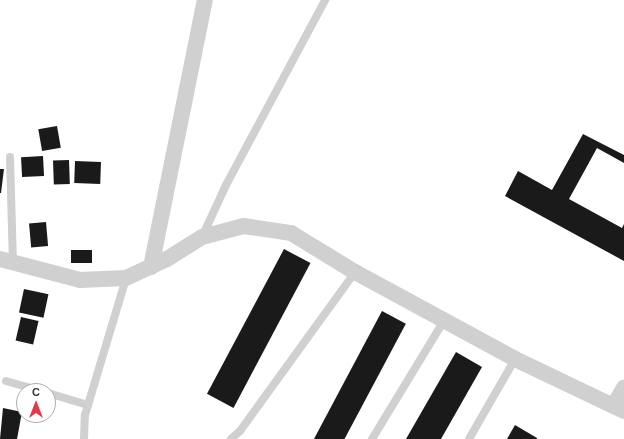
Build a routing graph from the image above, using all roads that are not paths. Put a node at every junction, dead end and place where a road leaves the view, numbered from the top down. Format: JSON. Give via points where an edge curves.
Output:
{"nodes":[{"id":1,"x":205,"y":0,"type":"edge"},
{"id":2,"x":325,"y":0,"type":"edge"},
{"id":3,"x":10,"y":157,"type":"dead end"},
{"id":4,"x":202,"y":237,"type":"junction"},
{"id":5,"x":7,"y":261,"type":"edge"},
{"id":6,"x":151,"y":267,"type":"junction"},
{"id":7,"x":355,"y":272,"type":"junction"},
{"id":8,"x":126,"y":278,"type":"junction"},
{"id":9,"x":444,"y":319,"type":"junction"},
{"id":10,"x":515,"y":359,"type":"junction"},
{"id":11,"x":6,"y":381,"type":"dead end"},
{"id":12,"x":16,"y":384,"type":"edge"},
{"id":13,"x":624,"y":388,"type":"edge"},
{"id":14,"x":56,"y":395,"type":"edge"},
{"id":15,"x":88,"y":405,"type":"junction"},
{"id":16,"x":619,"y":408,"type":"edge"},
{"id":17,"x":84,"y":439,"type":"edge"},
{"id":18,"x":231,"y":439,"type":"edge"},
{"id":19,"x":372,"y":439,"type":"edge"},
{"id":20,"x":469,"y":439,"type":"edge"}],
"edges":[{"from":1,"to":6,"type":"street"},
{"from":2,"to":4,"type":"lane","via":[[226,185]]},
{"from":3,"to":5,"type":"lane"},
{"from":4,"to":6,"type":"street"},
{"from":4,"to":7,"type":"street","via":[[244,226],[291,233]]},
{"from":5,"to":8,"type":"street","via":[[80,280]]},
{"from":6,"to":8,"type":"street"},
{"from":7,"to":9,"type":"street"},
{"from":7,"to":18,"type":"lane","via":[[240,431]]},
{"from":8,"to":15,"type":"lane"},
{"from":9,"to":10,"type":"street"},
{"from":9,"to":19,"type":"lane"},
{"from":10,"to":16,"type":"street"},
{"from":10,"to":20,"type":"lane"},
{"from":11,"to":12,"type":"lane"},
{"from":13,"to":16,"type":"street"},
{"from":14,"to":15,"type":"lane"},
{"from":15,"to":17,"type":"lane"}]}
